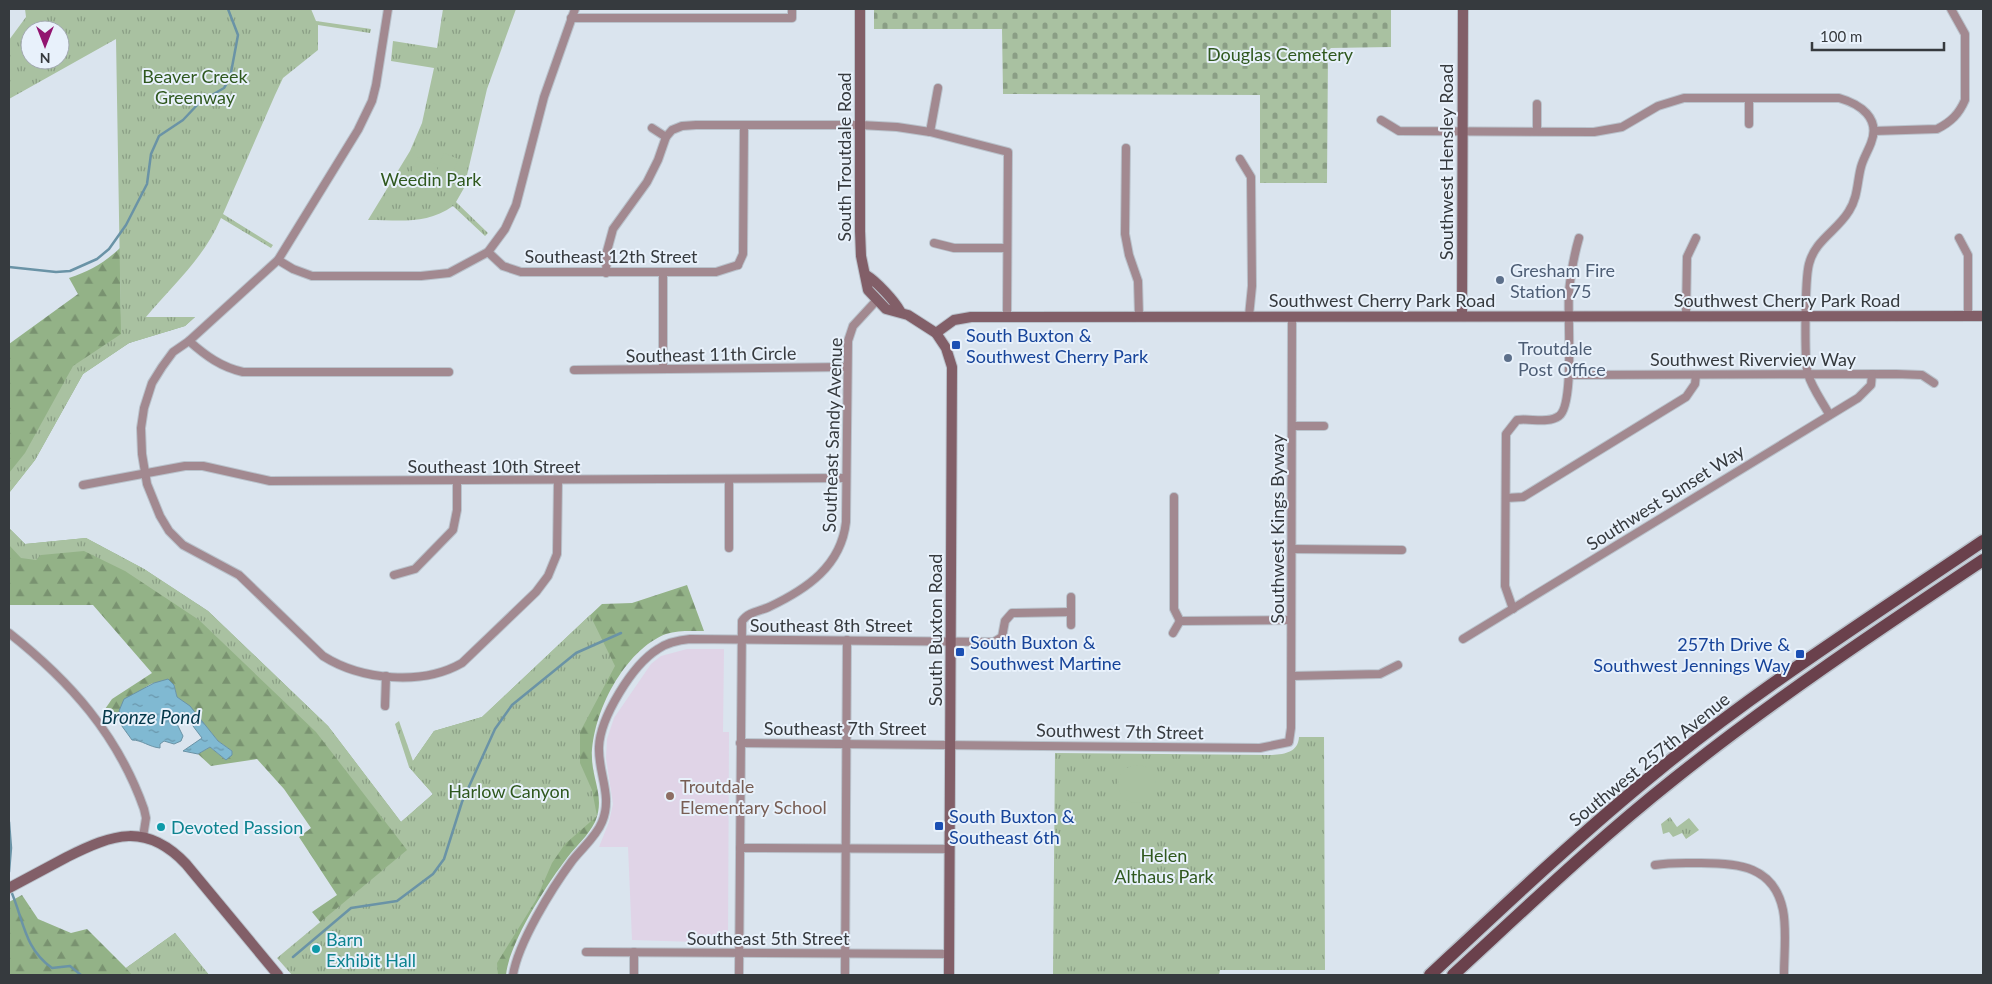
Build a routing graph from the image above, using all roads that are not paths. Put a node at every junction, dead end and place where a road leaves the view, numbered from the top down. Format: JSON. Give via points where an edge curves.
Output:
{"nodes":[{"id":1,"x":388,"y":9,"type":"edge"},
{"id":2,"x":575,"y":9,"type":"edge"},
{"id":3,"x":792,"y":9,"type":"edge"},
{"id":4,"x":860,"y":9,"type":"edge"},
{"id":5,"x":1463,"y":9,"type":"edge"},
{"id":6,"x":1951,"y":9,"type":"edge"},
{"id":7,"x":571,"y":18,"type":"junction"},
{"id":8,"x":938,"y":88,"type":"dead end"},
{"id":9,"x":1749,"y":98,"type":"junction"},
{"id":10,"x":1537,"y":104,"type":"dead end"},
{"id":11,"x":1381,"y":120,"type":"dead end"},
{"id":12,"x":1749,"y":124,"type":"dead end"},
{"id":13,"x":860,"y":125,"type":"junction"},
{"id":14,"x":744,"y":126,"type":"junction"},
{"id":15,"x":652,"y":128,"type":"dead end"},
{"id":16,"x":1463,"y":131,"type":"junction"},
{"id":17,"x":1537,"y":131,"type":"junction"},
{"id":18,"x":1874,"y":131,"type":"junction"},
{"id":19,"x":930,"y":132,"type":"junction"},
{"id":20,"x":666,"y":136,"type":"junction"},
{"id":21,"x":1126,"y":148,"type":"dead end"},
{"id":22,"x":1240,"y":159,"type":"dead end"},
{"id":23,"x":1579,"y":238,"type":"dead end"},
{"id":24,"x":1696,"y":238,"type":"dead end"},
{"id":25,"x":1959,"y":238,"type":"dead end"},
{"id":26,"x":934,"y":243,"type":"dead end"},
{"id":27,"x":1007,"y":248,"type":"junction"},
{"id":28,"x":488,"y":252,"type":"junction"},
{"id":29,"x":278,"y":260,"type":"junction"},
{"id":30,"x":663,"y":272,"type":"junction"},
{"id":31,"x":606,"y":273,"type":"junction"},
{"id":32,"x":866,"y":275,"type":"junction"},
{"id":33,"x":876,"y":301,"type":"junction"},
{"id":34,"x":900,"y":311,"type":"junction"},
{"id":35,"x":1007,"y":316,"type":"junction"},
{"id":36,"x":1139,"y":316,"type":"junction"},
{"id":37,"x":1249,"y":316,"type":"junction"},
{"id":38,"x":1292,"y":316,"type":"junction"},
{"id":39,"x":1462,"y":316,"type":"junction"},
{"id":40,"x":1568,"y":316,"type":"junction"},
{"id":41,"x":1686,"y":316,"type":"junction"},
{"id":42,"x":1806,"y":316,"type":"junction"},
{"id":43,"x":1968,"y":316,"type":"junction"},
{"id":44,"x":1983,"y":316,"type":"edge"},
{"id":45,"x":936,"y":333,"type":"junction"},
{"id":46,"x":189,"y":341,"type":"junction"},
{"id":47,"x":847,"y":367,"type":"junction"},
{"id":48,"x":663,"y":369,"type":"junction"},
{"id":49,"x":574,"y":370,"type":"dead end"},
{"id":50,"x":449,"y":372,"type":"dead end"},
{"id":51,"x":1808,"y":373,"type":"junction"},
{"id":52,"x":1872,"y":374,"type":"junction"},
{"id":53,"x":1569,"y":375,"type":"junction"},
{"id":54,"x":1696,"y":375,"type":"junction"},
{"id":55,"x":1934,"y":383,"type":"dead end"},
{"id":56,"x":1829,"y":414,"type":"junction"},
{"id":57,"x":1292,"y":426,"type":"junction"},
{"id":58,"x":1324,"y":426,"type":"dead end"},
{"id":59,"x":145,"y":472,"type":"junction"},
{"id":60,"x":846,"y":478,"type":"junction"},
{"id":61,"x":558,"y":480,"type":"junction"},
{"id":62,"x":729,"y":480,"type":"junction"},
{"id":63,"x":457,"y":481,"type":"junction"},
{"id":64,"x":83,"y":485,"type":"dead end"},
{"id":65,"x":1174,"y":497,"type":"dead end"},
{"id":66,"x":1506,"y":498,"type":"junction"},
{"id":67,"x":1983,"y":541,"type":"edge"},
{"id":68,"x":729,"y":548,"type":"dead end"},
{"id":69,"x":1292,"y":549,"type":"junction"},
{"id":70,"x":1402,"y":550,"type":"dead end"},
{"id":71,"x":1983,"y":560,"type":"edge"},
{"id":72,"x":394,"y":575,"type":"dead end"},
{"id":73,"x":1071,"y":597,"type":"dead end"},
{"id":74,"x":1513,"y":609,"type":"junction"},
{"id":75,"x":1071,"y":612,"type":"junction"},
{"id":76,"x":1291,"y":620,"type":"junction"},
{"id":77,"x":1180,"y":621,"type":"junction"},
{"id":78,"x":1071,"y":625,"type":"dead end"},
{"id":79,"x":9,"y":633,"type":"edge"},
{"id":80,"x":1173,"y":633,"type":"dead end"},
{"id":81,"x":741,"y":639,"type":"junction"},
{"id":82,"x":1464,"y":639,"type":"dead end"},
{"id":83,"x":846,"y":640,"type":"junction"},
{"id":84,"x":952,"y":641,"type":"junction"},
{"id":85,"x":1398,"y":665,"type":"dead end"},
{"id":86,"x":386,"y":676,"type":"junction"},
{"id":87,"x":1292,"y":676,"type":"junction"},
{"id":88,"x":386,"y":706,"type":"dead end"},
{"id":89,"x":1289,"y":742,"type":"joint"},
{"id":90,"x":740,"y":743,"type":"junction"},
{"id":91,"x":846,"y":744,"type":"junction"},
{"id":92,"x":951,"y":744,"type":"junction"},
{"id":93,"x":143,"y":837,"type":"junction"},
{"id":94,"x":740,"y":848,"type":"junction"},
{"id":95,"x":845,"y":849,"type":"junction"},
{"id":96,"x":950,"y":849,"type":"junction"},
{"id":97,"x":1655,"y":865,"type":"dead end"},
{"id":98,"x":9,"y":888,"type":"edge"},
{"id":99,"x":586,"y":952,"type":"dead end"},
{"id":100,"x":634,"y":952,"type":"junction"},
{"id":101,"x":739,"y":952,"type":"junction"},
{"id":102,"x":845,"y":954,"type":"junction"},
{"id":103,"x":949,"y":954,"type":"junction"},
{"id":104,"x":278,"y":975,"type":"edge"},
{"id":105,"x":514,"y":975,"type":"edge"},
{"id":106,"x":634,"y":975,"type":"edge"},
{"id":107,"x":739,"y":975,"type":"edge"},
{"id":108,"x":844,"y":975,"type":"edge"},
{"id":109,"x":949,"y":975,"type":"edge"},
{"id":110,"x":1430,"y":975,"type":"edge"},
{"id":111,"x":1454,"y":975,"type":"edge"},
{"id":112,"x":1784,"y":975,"type":"edge"}],
"edges":[{"from":1,"to":29,"type":"street","via":[[376,85],[364,118]]},
{"from":2,"to":7,"type":"street"},
{"from":3,"to":7,"type":"street","via":[[792,18]]},
{"from":4,"to":13,"type":"street","name":"South Troutdale Road"},
{"from":5,"to":16,"type":"street","name":"Southwest Hensley Road"},
{"from":6,"to":18,"type":"street","via":[[1965,38],[1965,100],[1961,110],[1937,128]]},
{"from":7,"to":28,"type":"street","via":[[544,97],[516,204],[505,229]]},
{"from":8,"to":19,"type":"street"},
{"from":9,"to":12,"type":"street"},
{"from":9,"to":17,"type":"street","via":[[1684,98],[1658,106],[1612,130]]},
{"from":9,"to":18,"type":"street","via":[[1839,98],[1862,108],[1871,118]]},
{"from":10,"to":17,"type":"street"},
{"from":11,"to":16,"type":"street","via":[[1399,131]]},
{"from":13,"to":14,"type":"street"},
{"from":13,"to":19,"type":"street"},
{"from":13,"to":32,"type":"street","name":"South Troutdale Road","via":[[860,248]]},
{"from":14,"to":20,"type":"street","via":[[682,126]]},
{"from":14,"to":30,"type":"street","name":"Southeast 12th Street","via":[[742,267],[716,272]]},
{"from":15,"to":20,"type":"street"},
{"from":16,"to":17,"type":"street"},
{"from":16,"to":39,"type":"street","name":"Southwest Hensley Road"},
{"from":18,"to":42,"type":"street","via":[[1860,170],[1854,203],[1842,222],[1820,242],[1810,260],[1806,276]]},
{"from":19,"to":27,"type":"street","via":[[1008,152]]},
{"from":20,"to":31,"type":"street","via":[[650,177],[613,229]]},
{"from":21,"to":36,"type":"street","via":[[1125,234],[1138,281]]},
{"from":22,"to":37,"type":"street","via":[[1252,177]]},
{"from":23,"to":40,"type":"street","via":[[1574,255]]},
{"from":24,"to":41,"type":"street","via":[[1687,257]]},
{"from":25,"to":43,"type":"street","via":[[1968,254]]},
{"from":26,"to":27,"type":"street","via":[[954,248]]},
{"from":27,"to":35,"type":"street"},
{"from":28,"to":29,"type":"street","via":[[449,273],[421,276],[312,276]]},
{"from":28,"to":31,"type":"street","name":"Southeast 12th Street","via":[[503,266],[513,270]]},
{"from":29,"to":46,"type":"street"},
{"from":30,"to":31,"type":"street","name":"Southeast 12th Street"},
{"from":30,"to":48,"type":"street"},
{"from":32,"to":33,"type":"street","name":"South Troutdale Road","via":[[865,284]]},
{"from":32,"to":34,"type":"street","name":"South Buxton Road","via":[[875,280]]},
{"from":33,"to":34,"type":"street","name":"South Buxton Road","via":[[891,312]]},
{"from":33,"to":47,"type":"street","name":"Southeast Sandy Avenue","via":[[860,316],[850,332]]},
{"from":34,"to":45,"type":"street","name":"South Buxton Road"},
{"from":35,"to":36,"type":"street","name":"Southwest Cherry Park Road"},
{"from":35,"to":45,"type":"street","name":"Southwest Cherry Park Road","via":[[962,318]]},
{"from":36,"to":37,"type":"street","name":"Southwest Cherry Park Road"},
{"from":37,"to":38,"type":"street","name":"Southwest Cherry Park Road"},
{"from":38,"to":39,"type":"street","name":"Southwest Cherry Park Road"},
{"from":38,"to":57,"type":"street","name":"Southwest Kings Byway"},
{"from":39,"to":40,"type":"street","name":"Southwest Cherry Park Road"},
{"from":40,"to":41,"type":"street","name":"Southwest Cherry Park Road"},
{"from":40,"to":53,"type":"street"},
{"from":41,"to":42,"type":"street","name":"Southwest Cherry Park Road"},
{"from":42,"to":43,"type":"street","name":"Southwest Cherry Park Road"},
{"from":42,"to":51,"type":"street"},
{"from":43,"to":44,"type":"street","name":"Southwest Cherry Park Road"},
{"from":45,"to":84,"type":"street","name":"South Buxton Road","via":[[950,356],[953,378]]},
{"from":46,"to":50,"type":"street","via":[[208,358],[228,369],[243,372]]},
{"from":46,"to":59,"type":"street","via":[[173,352],[152,383],[141,428]]},
{"from":47,"to":48,"type":"street","name":"Southeast 11th Circle"},
{"from":47,"to":60,"type":"street","name":"Southeast Sandy Avenue"},
{"from":48,"to":49,"type":"street","name":"Southeast 11th Circle"},
{"from":51,"to":52,"type":"street","name":"Southwest Riverview Way"},
{"from":51,"to":54,"type":"street","name":"Southwest Riverview Way"},
{"from":51,"to":56,"type":"street"},
{"from":52,"to":55,"type":"street","name":"Southwest Riverview Way","via":[[1922,374]]},
{"from":52,"to":56,"type":"street","name":"Southwest Sunset Way","via":[[1871,385],[1866,391]]},
{"from":53,"to":54,"type":"street","name":"Southwest Riverview Way"},
{"from":53,"to":66,"type":"street","via":[[1567,402],[1560,415],[1548,419],[1517,420],[1508,430]]},
{"from":54,"to":66,"type":"street","via":[[1695,384],[1686,397],[1522,497]]},
{"from":56,"to":74,"type":"street","name":"Southwest Sunset Way"},
{"from":57,"to":58,"type":"street"},
{"from":57,"to":69,"type":"street","name":"Southwest Kings Byway"},
{"from":59,"to":63,"type":"street","name":"Southeast 10th Street","via":[[203,466],[270,482]]},
{"from":59,"to":64,"type":"street","name":"Southeast 10th Street"},
{"from":59,"to":86,"type":"street","via":[[151,498],[160,516],[183,545],[239,575],[323,656],[351,670]]},
{"from":60,"to":62,"type":"street","name":"Southeast 10th Street"},
{"from":60,"to":81,"type":"street","name":"Southeast Sandy Avenue","via":[[845,535],[835,558],[819,576],[772,605],[745,617]]},
{"from":61,"to":62,"type":"street","name":"Southeast 10th Street"},
{"from":61,"to":63,"type":"street","name":"Southeast 10th Street"},
{"from":61,"to":86,"type":"street","via":[[557,554],[548,576],[536,592],[462,663],[437,673]]},
{"from":62,"to":68,"type":"street"},
{"from":63,"to":72,"type":"street","via":[[453,530],[415,569]]},
{"from":65,"to":77,"type":"street","via":[[1174,609]]},
{"from":66,"to":74,"type":"street","via":[[1505,586]]},
{"from":67,"to":110,"type":"main road","name":"Southwest 257th Avenue","via":[[1781,678],[1682,751],[1580,837]]},
{"from":69,"to":70,"type":"street"},
{"from":69,"to":76,"type":"street","name":"Southwest Kings Byway"},
{"from":71,"to":111,"type":"main road","name":"Southwest 257th Avenue","via":[[1792,689],[1675,778],[1581,857]]},
{"from":73,"to":75,"type":"street"},
{"from":74,"to":82,"type":"street","name":"Southwest Sunset Way"},
{"from":75,"to":78,"type":"street"},
{"from":75,"to":84,"type":"street","name":"Southeast 8th Street","via":[[1012,612],[999,640]]},
{"from":76,"to":77,"type":"street"},
{"from":76,"to":87,"type":"street","name":"Southwest Kings Byway"},
{"from":77,"to":80,"type":"street"},
{"from":79,"to":93,"type":"street","via":[[43,662],[110,737],[144,809]]},
{"from":81,"to":83,"type":"street","name":"Southeast 8th Street"},
{"from":81,"to":90,"type":"street"},
{"from":81,"to":105,"type":"street","via":[[690,639],[665,644],[644,660],[610,708],[602,725],[599,748],[607,795],[602,822],[554,889],[518,955]]},
{"from":83,"to":84,"type":"street","name":"Southeast 8th Street"},
{"from":83,"to":91,"type":"street"},
{"from":84,"to":92,"type":"street","name":"South Buxton Road"},
{"from":85,"to":87,"type":"street","via":[[1380,674]]},
{"from":86,"to":88,"type":"street"},
{"from":87,"to":89,"type":"street","name":"Southwest Kings Byway"},
{"from":89,"to":92,"type":"street","name":"Southwest 7th Street","via":[[1260,748]]},
{"from":90,"to":91,"type":"street","name":"Southeast 7th Street"},
{"from":90,"to":94,"type":"street"},
{"from":91,"to":92,"type":"street","name":"Southeast 7th Street"},
{"from":91,"to":95,"type":"street"},
{"from":92,"to":96,"type":"street","name":"South Buxton Road"},
{"from":93,"to":98,"type":"street","via":[[124,835],[102,840]]},
{"from":93,"to":104,"type":"street","via":[[167,847],[182,860]]},
{"from":94,"to":95,"type":"street"},
{"from":94,"to":101,"type":"street"},
{"from":95,"to":96,"type":"street"},
{"from":95,"to":102,"type":"street"},
{"from":96,"to":103,"type":"street","name":"South Buxton Road"},
{"from":97,"to":112,"type":"street","via":[[1670,862],[1738,864],[1764,877],[1775,889],[1783,909]]},
{"from":99,"to":100,"type":"street","name":"Southeast 5th Street"},
{"from":100,"to":101,"type":"street","name":"Southeast 5th Street"},
{"from":100,"to":106,"type":"street"},
{"from":101,"to":102,"type":"street","name":"Southeast 5th Street"},
{"from":101,"to":107,"type":"street"},
{"from":102,"to":103,"type":"street","name":"Southeast 5th Street"},
{"from":102,"to":108,"type":"street"},
{"from":103,"to":109,"type":"street","name":"South Buxton Road"}]}
